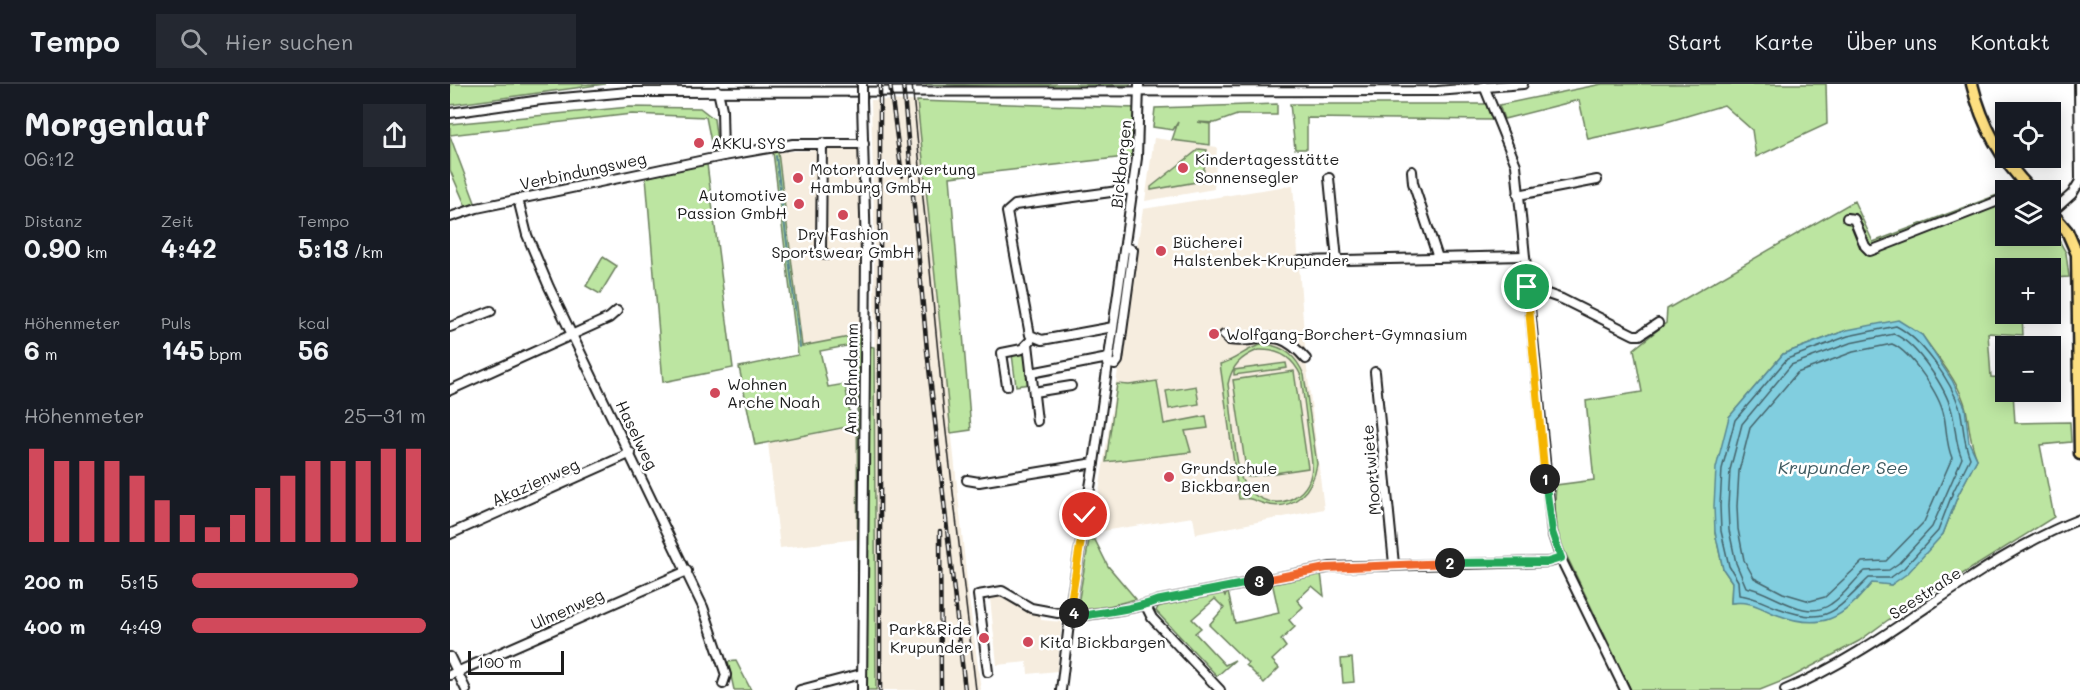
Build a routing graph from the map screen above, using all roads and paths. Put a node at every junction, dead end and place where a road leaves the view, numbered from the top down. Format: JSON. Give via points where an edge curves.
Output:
{"nodes":[{"id":1,"x":862,"y":84,"type":"edge"},
{"id":2,"x":1523,"y":84,"type":"edge"},
{"id":3,"x":1972,"y":84,"type":"edge"},
{"id":4,"x":2079,"y":84,"type":"edge"},
{"id":5,"x":1484,"y":86,"type":"edge"},
{"id":6,"x":1139,"y":88,"type":"edge"},
{"id":7,"x":718,"y":91,"type":"junction"},
{"id":8,"x":450,"y":113,"type":"edge"},
{"id":9,"x":822,"y":143,"type":"junction"},
{"id":10,"x":864,"y":144,"type":"junction"},
{"id":11,"x":723,"y":156,"type":"junction"},
{"id":12,"x":1412,"y":171,"type":"dead end"},
{"id":13,"x":1329,"y":178,"type":"dead end"},
{"id":14,"x":1597,"y":180,"type":"dead end"},
{"id":15,"x":2019,"y":180,"type":"edge"},
{"id":16,"x":1133,"y":189,"type":"junction"},
{"id":17,"x":1518,"y":195,"type":"junction"},
{"id":18,"x":518,"y":199,"type":"junction"},
{"id":19,"x":1995,"y":202,"type":"edge"},
{"id":20,"x":2061,"y":203,"type":"edge"},
{"id":21,"x":450,"y":217,"type":"edge"},
{"id":22,"x":1847,"y":218,"type":"dead end"},
{"id":23,"x":2061,"y":225,"type":"edge"},
{"id":24,"x":1125,"y":246,"type":"junction"},
{"id":25,"x":826,"y":255,"type":"dead end"},
{"id":26,"x":1524,"y":256,"type":"junction"},
{"id":27,"x":1438,"y":258,"type":"junction"},
{"id":28,"x":1337,"y":260,"type":"junction"},
{"id":29,"x":1300,"y":261,"type":"dead end"},
{"id":30,"x":2080,"y":277,"type":"edge"},
{"id":31,"x":1527,"y":287,"type":"junction"},
{"id":32,"x":491,"y":310,"type":"dead end"},
{"id":33,"x":617,"y":311,"type":"dead end"},
{"id":34,"x":1658,"y":323,"type":"dead end"},
{"id":35,"x":450,"y":327,"type":"edge"},
{"id":36,"x":1113,"y":327,"type":"junction"},
{"id":37,"x":573,"y":335,"type":"junction"},
{"id":38,"x":1224,"y":335,"type":"dead end"},
{"id":39,"x":1030,"y":341,"type":"junction"},
{"id":40,"x":1306,"y":359,"type":"dead end"},
{"id":41,"x":1108,"y":360,"type":"junction"},
{"id":42,"x":1375,"y":372,"type":"dead end"},
{"id":43,"x":1031,"y":373,"type":"junction"},
{"id":44,"x":1007,"y":386,"type":"dead end"},
{"id":45,"x":1071,"y":386,"type":"dead end"},
{"id":46,"x":450,"y":390,"type":"edge"},
{"id":47,"x":1034,"y":392,"type":"junction"},
{"id":48,"x":2080,"y":395,"type":"edge"},
{"id":49,"x":1037,"y":421,"type":"dead end"},
{"id":50,"x":631,"y":453,"type":"junction"},
{"id":51,"x":2080,"y":454,"type":"edge"},
{"id":52,"x":1094,"y":463,"type":"junction"},
{"id":53,"x":967,"y":480,"type":"dead end"},
{"id":54,"x":2080,"y":519,"type":"edge"},
{"id":55,"x":450,"y":534,"type":"edge"},
{"id":56,"x":1561,"y":558,"type":"junction"},
{"id":57,"x":1394,"y":564,"type":"junction"},
{"id":58,"x":687,"y":571,"type":"junction"},
{"id":59,"x":1146,"y":606,"type":"junction"},
{"id":60,"x":1070,"y":608,"type":"junction"},
{"id":61,"x":1075,"y":617,"type":"junction"},
{"id":62,"x":450,"y":657,"type":"edge"},
{"id":63,"x":988,"y":672,"type":"dead end"},
{"id":64,"x":454,"y":673,"type":"edge"},
{"id":65,"x":861,"y":674,"type":"junction"},
{"id":66,"x":723,"y":684,"type":"dead end"},
{"id":67,"x":1061,"y":688,"type":"edge"},
{"id":68,"x":466,"y":690,"type":"edge"},
{"id":69,"x":800,"y":690,"type":"edge"},
{"id":70,"x":862,"y":690,"type":"edge"},
{"id":71,"x":1220,"y":690,"type":"edge"},
{"id":72,"x":1624,"y":690,"type":"edge"},
{"id":73,"x":1785,"y":690,"type":"edge"}],
"edges":[{"from":1,"to":10,"type":"street","name":"Am Bahndamm","bridge":true},
{"from":2,"to":5,"type":"street"},
{"from":3,"to":15,"type":"main road","via":[[1984,123]]},
{"from":4,"to":20,"type":"street","via":[[2080,181]]},
{"from":5,"to":6,"type":"street"},
{"from":5,"to":17,"type":"street","via":[[1514,159]]},
{"from":6,"to":7,"type":"street"},
{"from":6,"to":16,"type":"street","name":"Bickbargen"},
{"from":7,"to":8,"type":"street","via":[[617,93]]},
{"from":7,"to":11,"type":"street"},
{"from":9,"to":10,"type":"street","name":"Verbindungsweg"},
{"from":9,"to":11,"type":"street","name":"Verbindungsweg"},
{"from":9,"to":25,"type":"street","via":[[821,250]]},
{"from":10,"to":65,"type":"street","name":"Am Bahndamm"},
{"from":11,"to":18,"type":"street","name":"Verbindungsweg"},
{"from":12,"to":27,"type":"street"},
{"from":13,"to":28,"type":"street"},
{"from":14,"to":17,"type":"street"},
{"from":16,"to":24,"type":"street","name":"Bickbargen"},
{"from":16,"to":39,"type":"street","via":[[1008,209],[1006,217]]},
{"from":17,"to":26,"type":"street"},
{"from":18,"to":21,"type":"street","name":"Verbindungsweg"},
{"from":18,"to":37,"type":"street","name":"Haselweg","via":[[527,235]]},
{"from":19,"to":22,"type":"street","via":[[1870,250],[1854,219]]},
{"from":23,"to":30,"type":"main road","via":[[2073,242]]},
{"from":24,"to":36,"type":"street","name":"Bickbargen"},
{"from":24,"to":41,"type":"street","name":"Bickbargen","via":[[1133,250],[1119,361],[1115,365]]},
{"from":26,"to":27,"type":"street"},
{"from":26,"to":31,"type":"street"},
{"from":27,"to":28,"type":"street"},
{"from":28,"to":29,"type":"street"},
{"from":30,"to":48,"type":"main road"},
{"from":31,"to":34,"type":"street","via":[[1562,299],[1634,335]]},
{"from":31,"to":56,"type":"street","via":[[1550,522]]},
{"from":32,"to":35,"type":"street"},
{"from":33,"to":37,"type":"street"},
{"from":36,"to":39,"type":"street"},
{"from":36,"to":41,"type":"street","name":"Bickbargen"},
{"from":37,"to":46,"type":"street"},
{"from":37,"to":50,"type":"street","name":"Haselweg"},
{"from":38,"to":40,"type":"street","via":[[1236,341],[1277,338],[1290,343]]},
{"from":39,"to":43,"type":"street"},
{"from":39,"to":44,"type":"street","via":[[1022,350],[1002,353]]},
{"from":41,"to":43,"type":"street"},
{"from":41,"to":52,"type":"street","name":"Bickbargen"},
{"from":42,"to":57,"type":"street","name":"Moortwiete"},
{"from":43,"to":47,"type":"street"},
{"from":45,"to":47,"type":"street"},
{"from":47,"to":49,"type":"street"},
{"from":48,"to":51,"type":"main road"},
{"from":50,"to":55,"type":"street","name":"Akazienweg"},
{"from":50,"to":58,"type":"street","name":"Haselweg"},
{"from":52,"to":53,"type":"street","via":[[980,482]]},
{"from":52,"to":60,"type":"street","name":"Bickbargen"},
{"from":54,"to":73,"type":"street","name":"Seestraße","via":[[2043,534],[1844,660]]},
{"from":56,"to":57,"type":"street","via":[[1548,562]]},
{"from":56,"to":72,"type":"street"},
{"from":57,"to":59,"type":"street","via":[[1326,568]]},
{"from":58,"to":64,"type":"street","name":"Ulmenweg"},
{"from":58,"to":66,"type":"street","name":"Haselweg","via":[[714,635],[726,675]]},
{"from":59,"to":61,"type":"street"},
{"from":59,"to":71,"type":"street","via":[[1152,618]]},
{"from":60,"to":61,"type":"street"},
{"from":60,"to":63,"type":"street","via":[[1058,613],[1031,608],[1002,591],[978,596]]},
{"from":61,"to":67,"type":"street","via":[[1069,624]]},
{"from":62,"to":64,"type":"street"},
{"from":64,"to":68,"type":"street"},
{"from":65,"to":69,"type":"street"},
{"from":65,"to":70,"type":"street","name":"Am Bahndamm"}]}
